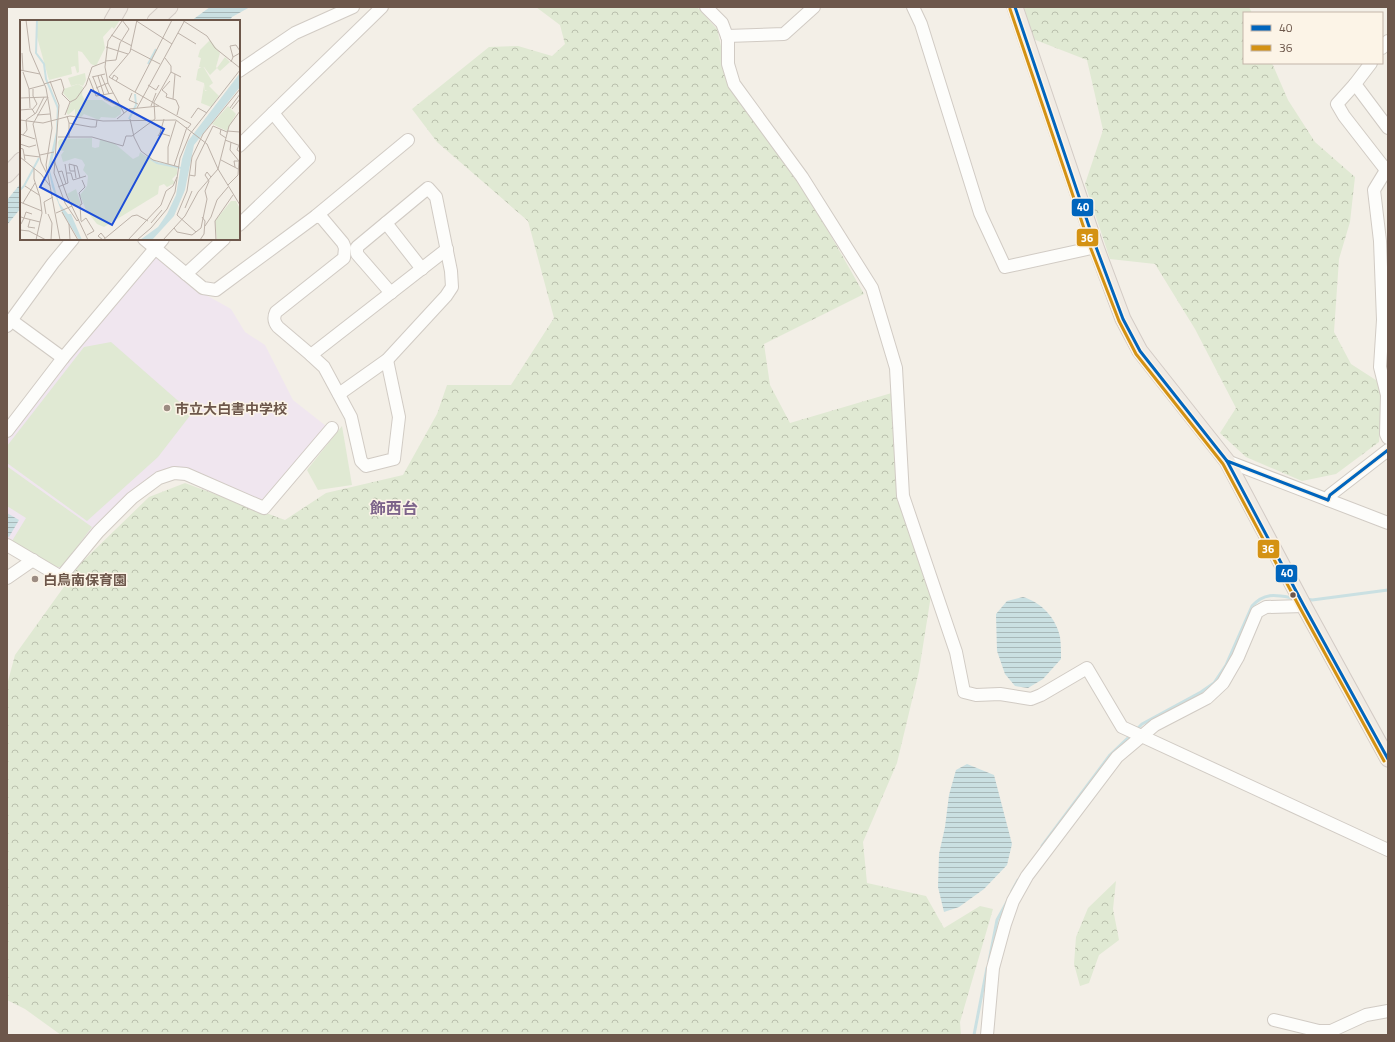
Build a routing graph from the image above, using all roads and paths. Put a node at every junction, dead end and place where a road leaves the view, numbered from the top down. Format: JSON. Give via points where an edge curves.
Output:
{"nodes":[{"id":1,"x":120,"y":7,"type":"edge"},
{"id":2,"x":170,"y":7,"type":"edge"},
{"id":3,"x":354,"y":7,"type":"edge"},
{"id":4,"x":382,"y":7,"type":"edge"},
{"id":5,"x":706,"y":7,"type":"edge"},
{"id":6,"x":814,"y":7,"type":"edge"},
{"id":7,"x":913,"y":7,"type":"edge"},
{"id":8,"x":1015,"y":7,"type":"edge"},
{"id":9,"x":113,"y":20,"type":"edge"},
{"id":10,"x":156,"y":20,"type":"edge"},
{"id":11,"x":727,"y":36,"type":"junction"},
{"id":12,"x":1370,"y":64,"type":"edge"},
{"id":13,"x":240,"y":70,"type":"edge"},
{"id":14,"x":1355,"y":84,"type":"junction"},
{"id":15,"x":273,"y":113,"type":"junction"},
{"id":16,"x":1388,"y":128,"type":"edge"},
{"id":17,"x":408,"y":140,"type":"dead end"},
{"id":18,"x":240,"y":145,"type":"edge"},
{"id":19,"x":20,"y":161,"type":"edge"},
{"id":20,"x":1387,"y":169,"type":"edge"},
{"id":21,"x":7,"y":176,"type":"edge"},
{"id":22,"x":316,"y":216,"type":"junction"},
{"id":23,"x":386,"y":223,"type":"junction"},
{"id":24,"x":240,"y":224,"type":"edge"},
{"id":25,"x":72,"y":240,"type":"edge"},
{"id":26,"x":147,"y":240,"type":"edge"},
{"id":27,"x":223,"y":240,"type":"edge"},
{"id":28,"x":159,"y":244,"type":"edge"},
{"id":29,"x":1096,"y":247,"type":"junction"},
{"id":30,"x":447,"y":249,"type":"junction"},
{"id":31,"x":422,"y":269,"type":"junction"},
{"id":32,"x":186,"y":274,"type":"junction"},
{"id":33,"x":391,"y":293,"type":"junction"},
{"id":34,"x":9,"y":323,"type":"edge"},
{"id":35,"x":311,"y":355,"type":"junction"},
{"id":36,"x":63,"y":358,"type":"junction"},
{"id":37,"x":387,"y":360,"type":"junction"},
{"id":38,"x":339,"y":394,"type":"junction"},
{"id":39,"x":332,"y":428,"type":"dead end"},
{"id":40,"x":7,"y":431,"type":"edge"},
{"id":41,"x":1388,"y":438,"type":"edge"},
{"id":42,"x":1388,"y":450,"type":"edge"},
{"id":43,"x":1227,"y":461,"type":"junction"},
{"id":44,"x":1328,"y":500,"type":"junction"},
{"id":45,"x":1388,"y":523,"type":"edge"},
{"id":46,"x":7,"y":545,"type":"edge"},
{"id":47,"x":33,"y":560,"type":"junction"},
{"id":48,"x":7,"y":578,"type":"edge"},
{"id":49,"x":1304,"y":606,"type":"junction"},
{"id":50,"x":1142,"y":736,"type":"junction"},
{"id":51,"x":1388,"y":759,"type":"edge"},
{"id":52,"x":1388,"y":850,"type":"edge"},
{"id":53,"x":1388,"y":1012,"type":"edge"},
{"id":54,"x":1274,"y":1020,"type":"dead end"},
{"id":55,"x":1319,"y":1033,"type":"edge"},
{"id":56,"x":987,"y":1035,"type":"edge"}],
"edges":[{"from":1,"to":9,"type":"main road"},
{"from":2,"to":10,"type":"main road"},
{"from":3,"to":13,"type":"street","via":[[295,33]]},
{"from":4,"to":15,"type":"street"},
{"from":5,"to":11,"type":"street","via":[[722,23]]},
{"from":6,"to":11,"type":"street","via":[[784,34]]},
{"from":7,"to":29,"type":"street","via":[[921,24],[980,213],[1005,267]]},
{"from":8,"to":29,"type":"main road"},
{"from":11,"to":50,"type":"street","via":[[728,64],[734,84],[802,177],[872,288],[896,368],[903,496],[956,652],[964,692],[1031,699],[1087,668],[1122,727]]},
{"from":12,"to":14,"type":"street"},
{"from":14,"to":16,"type":"street"},
{"from":14,"to":20,"type":"street","via":[[1337,104]]},
{"from":15,"to":18,"type":"street"},
{"from":15,"to":24,"type":"street","via":[[309,158]]},
{"from":17,"to":22,"type":"street"},
{"from":19,"to":21,"type":"main road"},
{"from":20,"to":41,"type":"street","via":[[1374,190],[1380,242],[1383,320],[1380,367],[1387,395]]},
{"from":22,"to":32,"type":"street","via":[[216,290],[203,288]]},
{"from":22,"to":35,"type":"street","via":[[322,218],[342,243],[345,248],[344,258],[276,312],[274,317],[278,327]]},
{"from":23,"to":30,"type":"street","via":[[428,188],[436,196]]},
{"from":23,"to":31,"type":"street"},
{"from":23,"to":33,"type":"street","via":[[357,247],[357,254]]},
{"from":25,"to":34,"type":"street"},
{"from":26,"to":28,"type":"street"},
{"from":27,"to":32,"type":"street"},
{"from":28,"to":32,"type":"street"},
{"from":28,"to":36,"type":"street"},
{"from":29,"to":43,"type":"main road","via":[[1122,319],[1140,351]]},
{"from":30,"to":31,"type":"street"},
{"from":30,"to":37,"type":"street","via":[[452,287]]},
{"from":31,"to":33,"type":"street"},
{"from":33,"to":35,"type":"street"},
{"from":34,"to":36,"type":"street"},
{"from":35,"to":38,"type":"street","via":[[324,367]]},
{"from":36,"to":40,"type":"street"},
{"from":37,"to":38,"type":"street"},
{"from":37,"to":38,"type":"street","via":[[399,416],[394,459],[366,466],[361,461],[350,417]]},
{"from":39,"to":47,"type":"street","via":[[264,508],[186,474],[174,473],[159,478],[132,498],[98,532],[61,576]]},
{"from":42,"to":44,"type":"street","via":[[1330,495]]},
{"from":43,"to":44,"type":"street"},
{"from":43,"to":49,"type":"main road"},
{"from":44,"to":45,"type":"street"},
{"from":46,"to":47,"type":"street"},
{"from":47,"to":48,"type":"street"},
{"from":49,"to":50,"type":"street","via":[[1266,607],[1257,612],[1238,657],[1223,683],[1207,698],[1155,725]]},
{"from":49,"to":51,"type":"main road"},
{"from":50,"to":52,"type":"street"},
{"from":50,"to":56,"type":"street","via":[[1117,757],[1027,876],[1013,901],[993,968]]},
{"from":53,"to":55,"type":"street","via":[[1366,1015],[1331,1031]]},
{"from":54,"to":55,"type":"street"}]}
